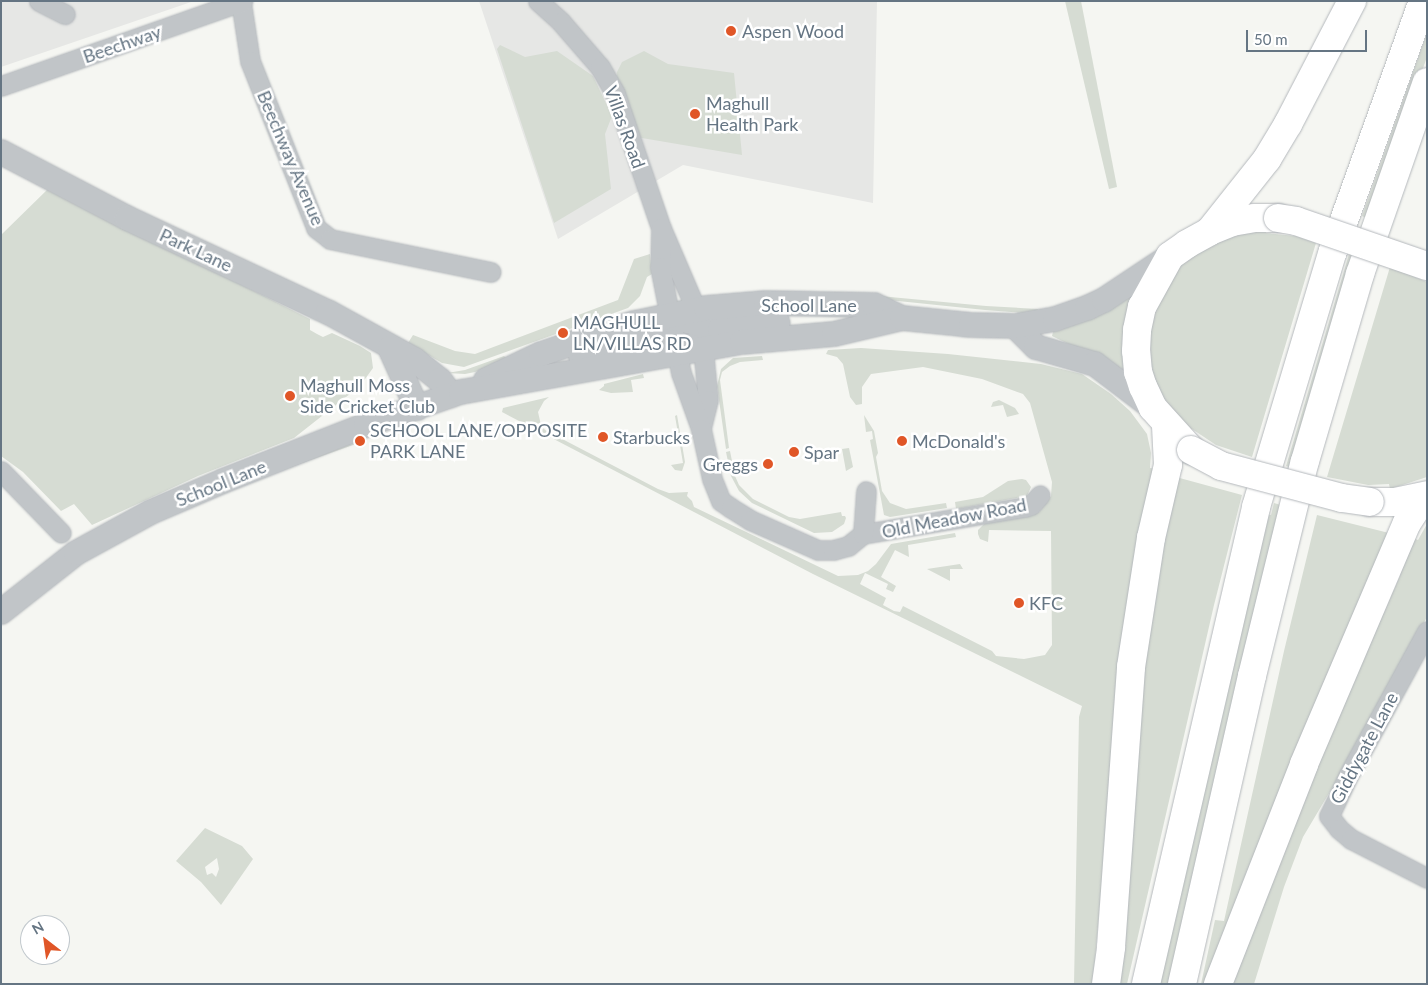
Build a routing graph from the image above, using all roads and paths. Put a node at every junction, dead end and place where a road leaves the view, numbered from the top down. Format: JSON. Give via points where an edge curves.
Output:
{"nodes":[{"id":1,"x":40,"y":1,"type":"edge"},
{"id":2,"x":538,"y":1,"type":"edge"},
{"id":3,"x":1352,"y":1,"type":"edge"},
{"id":4,"x":1423,"y":1,"type":"edge"},
{"id":5,"x":242,"y":2,"type":"edge"},
{"id":6,"x":65,"y":14,"type":"dead end"},
{"id":7,"x":1427,"y":82,"type":"edge"},
{"id":8,"x":1,"y":86,"type":"edge"},
{"id":9,"x":1,"y":152,"type":"edge"},
{"id":10,"x":659,"y":222,"type":"junction"},
{"id":11,"x":1210,"y":231,"type":"junction"},
{"id":12,"x":1170,"y":256,"type":"junction"},
{"id":13,"x":1427,"y":266,"type":"edge"},
{"id":14,"x":491,"y":272,"type":"dead end"},
{"id":15,"x":669,"y":316,"type":"junction"},
{"id":16,"x":695,"y":317,"type":"junction"},
{"id":17,"x":902,"y":318,"type":"junction"},
{"id":18,"x":1014,"y":326,"type":"junction"},
{"id":19,"x":857,"y":329,"type":"junction"},
{"id":20,"x":390,"y":348,"type":"junction"},
{"id":21,"x":676,"y":349,"type":"junction"},
{"id":22,"x":702,"y":350,"type":"junction"},
{"id":23,"x":501,"y":373,"type":"junction"},
{"id":24,"x":456,"y":394,"type":"junction"},
{"id":25,"x":417,"y":408,"type":"junction"},
{"id":26,"x":1159,"y":416,"type":"junction"},
{"id":27,"x":701,"y":429,"type":"junction"},
{"id":28,"x":1,"y":470,"type":"edge"},
{"id":29,"x":866,"y":491,"type":"dead end"},
{"id":30,"x":1040,"y":495,"type":"dead end"},
{"id":31,"x":1425,"y":496,"type":"edge"},
{"id":32,"x":62,"y":533,"type":"dead end"},
{"id":33,"x":864,"y":534,"type":"junction"},
{"id":34,"x":1,"y":612,"type":"edge"},
{"id":35,"x":1427,"y":631,"type":"edge"},
{"id":36,"x":1427,"y":878,"type":"edge"},
{"id":37,"x":1106,"y":984,"type":"edge"},
{"id":38,"x":1146,"y":984,"type":"edge"},
{"id":39,"x":1182,"y":984,"type":"edge"},
{"id":40,"x":1218,"y":984,"type":"edge"}],
"edges":[{"from":1,"to":6,"type":"street"},
{"from":2,"to":10,"type":"street","name":"Villas Road","via":[[560,22],[609,81]]},
{"from":3,"to":11,"type":"main road","via":[[1267,159]]},
{"from":4,"to":38,"type":"main road","via":[[1333,252],[1256,507]]},
{"from":5,"to":8,"type":"street","name":"Beechway"},
{"from":5,"to":14,"type":"street","name":"Beechway Avenue","via":[[250,61],[316,228],[330,239]]},
{"from":7,"to":39,"type":"main road","via":[[1360,274],[1305,461]]},
{"from":9,"to":20,"type":"street","name":"Park Lane","via":[[127,218],[328,312]]},
{"from":10,"to":15,"type":"street","name":"Villas Road","via":[[660,267]]},
{"from":10,"to":16,"type":"street","name":"Villas Road","via":[[684,278]]},
{"from":11,"to":12,"type":"main road"},
{"from":11,"to":13,"type":"main road","bridge":true,"via":[[1232,222],[1278,218]]},
{"from":12,"to":18,"type":"street","via":[[1087,308]]},
{"from":12,"to":26,"type":"main road","via":[[1142,307],[1137,330],[1138,372]]},
{"from":15,"to":16,"type":"street","name":"School Lane"},
{"from":15,"to":21,"type":"street","name":"Old Meadow Road"},
{"from":15,"to":23,"type":"street","name":"School Lane","via":[[574,342]]},
{"from":16,"to":17,"type":"street","name":"School Lane","via":[[766,304],[874,305]]},
{"from":16,"to":19,"type":"street","name":"School Lane","via":[[720,329],[801,321]]},
{"from":16,"to":22,"type":"street","name":"Villas Road"},
{"from":17,"to":18,"type":"street"},
{"from":17,"to":19,"type":"street","name":"School Lane"},
{"from":18,"to":26,"type":"street","via":[[1036,347],[1095,364]]},
{"from":19,"to":22,"type":"street","name":"School Lane","via":[[742,342]]},
{"from":20,"to":24,"type":"street","name":"Park Lane","via":[[415,360]]},
{"from":20,"to":25,"type":"street"},
{"from":21,"to":22,"type":"street","name":"School Lane"},
{"from":21,"to":23,"type":"street","name":"School Lane","via":[[650,338],[564,361]]},
{"from":21,"to":24,"type":"street","name":"School Lane"},
{"from":21,"to":27,"type":"street","name":"Old Meadow Road","via":[[687,393]]},
{"from":22,"to":27,"type":"street","name":"Old Meadow Road","via":[[708,400]]},
{"from":23,"to":24,"type":"street","name":"School Lane"},
{"from":24,"to":25,"type":"street","name":"School Lane"},
{"from":25,"to":34,"type":"street","name":"School Lane","via":[[366,425],[151,512],[76,553]]},
{"from":26,"to":31,"type":"main road","bridge":true,"via":[[1191,450],[1220,466],[1342,498],[1395,502]]},
{"from":26,"to":37,"type":"main road","via":[[1168,465],[1151,538],[1131,667]]},
{"from":27,"to":33,"type":"street","name":"Old Meadow Road","via":[[712,479],[721,501],[731,508],[750,520],[818,550],[848,546]]},
{"from":28,"to":32,"type":"street"},
{"from":29,"to":33,"type":"street","name":"Old Meadow Road"},
{"from":30,"to":33,"type":"street","name":"Old Meadow Road","via":[[1032,505],[1025,507]]},
{"from":31,"to":40,"type":"main road","via":[[1407,523],[1304,764]]},
{"from":35,"to":36,"type":"street","name":"Giddygate Lane","via":[[1329,816],[1351,839]]}]}
